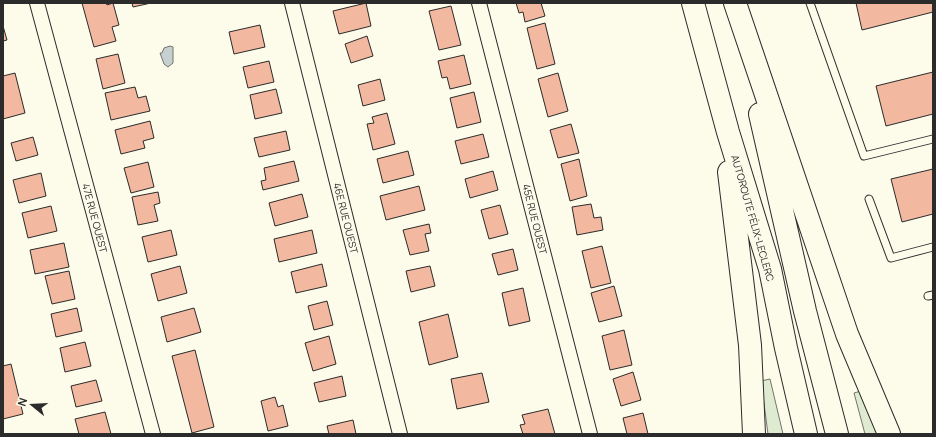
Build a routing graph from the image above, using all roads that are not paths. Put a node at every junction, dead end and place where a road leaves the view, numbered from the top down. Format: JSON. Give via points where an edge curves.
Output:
{"nodes":[{"id":1,"x":37,"y":3,"type":"edge"},
{"id":2,"x":292,"y":3,"type":"edge"},
{"id":3,"x":480,"y":3,"type":"edge"},
{"id":4,"x":693,"y":3,"type":"edge"},
{"id":5,"x":735,"y":3,"type":"edge"},
{"id":6,"x":810,"y":3,"type":"edge"},
{"id":7,"x":702,"y":39,"type":"junction"},
{"id":8,"x":933,"y":139,"type":"edge"},
{"id":9,"x":869,"y":199,"type":"dead end"},
{"id":10,"x":933,"y":247,"type":"edge"},
{"id":11,"x":152,"y":434,"type":"edge"},
{"id":12,"x":400,"y":434,"type":"edge"},
{"id":13,"x":590,"y":434,"type":"edge"},
{"id":14,"x":754,"y":434,"type":"edge"},
{"id":15,"x":806,"y":434,"type":"edge"},
{"id":16,"x":837,"y":434,"type":"edge"},
{"id":17,"x":889,"y":434,"type":"edge"}],
"edges":[{"from":1,"to":11,"type":"street","name":"47E RUE OUEST"},
{"from":2,"to":12,"type":"street","name":"46E RUE OUEST"},
{"from":3,"to":13,"type":"street","name":"45E RUE OUEST"},
{"from":4,"to":7,"type":"highway","name":"AUTOROUTE FÉLIX-LECLERC"},
{"from":5,"to":16,"type":"highway","via":[[805,311]]},
{"from":5,"to":17,"type":"highway","via":[[847,334]]},
{"from":6,"to":8,"type":"lane","via":[[864,156]]},
{"from":7,"to":14,"type":"highway","via":[[731,183],[750,345]]},
{"from":7,"to":15,"type":"highway","name":"AUTOROUTE FÉLIX-LECLERC","via":[[770,269]]},
{"from":9,"to":10,"type":"lane","via":[[891,258]]}]}
